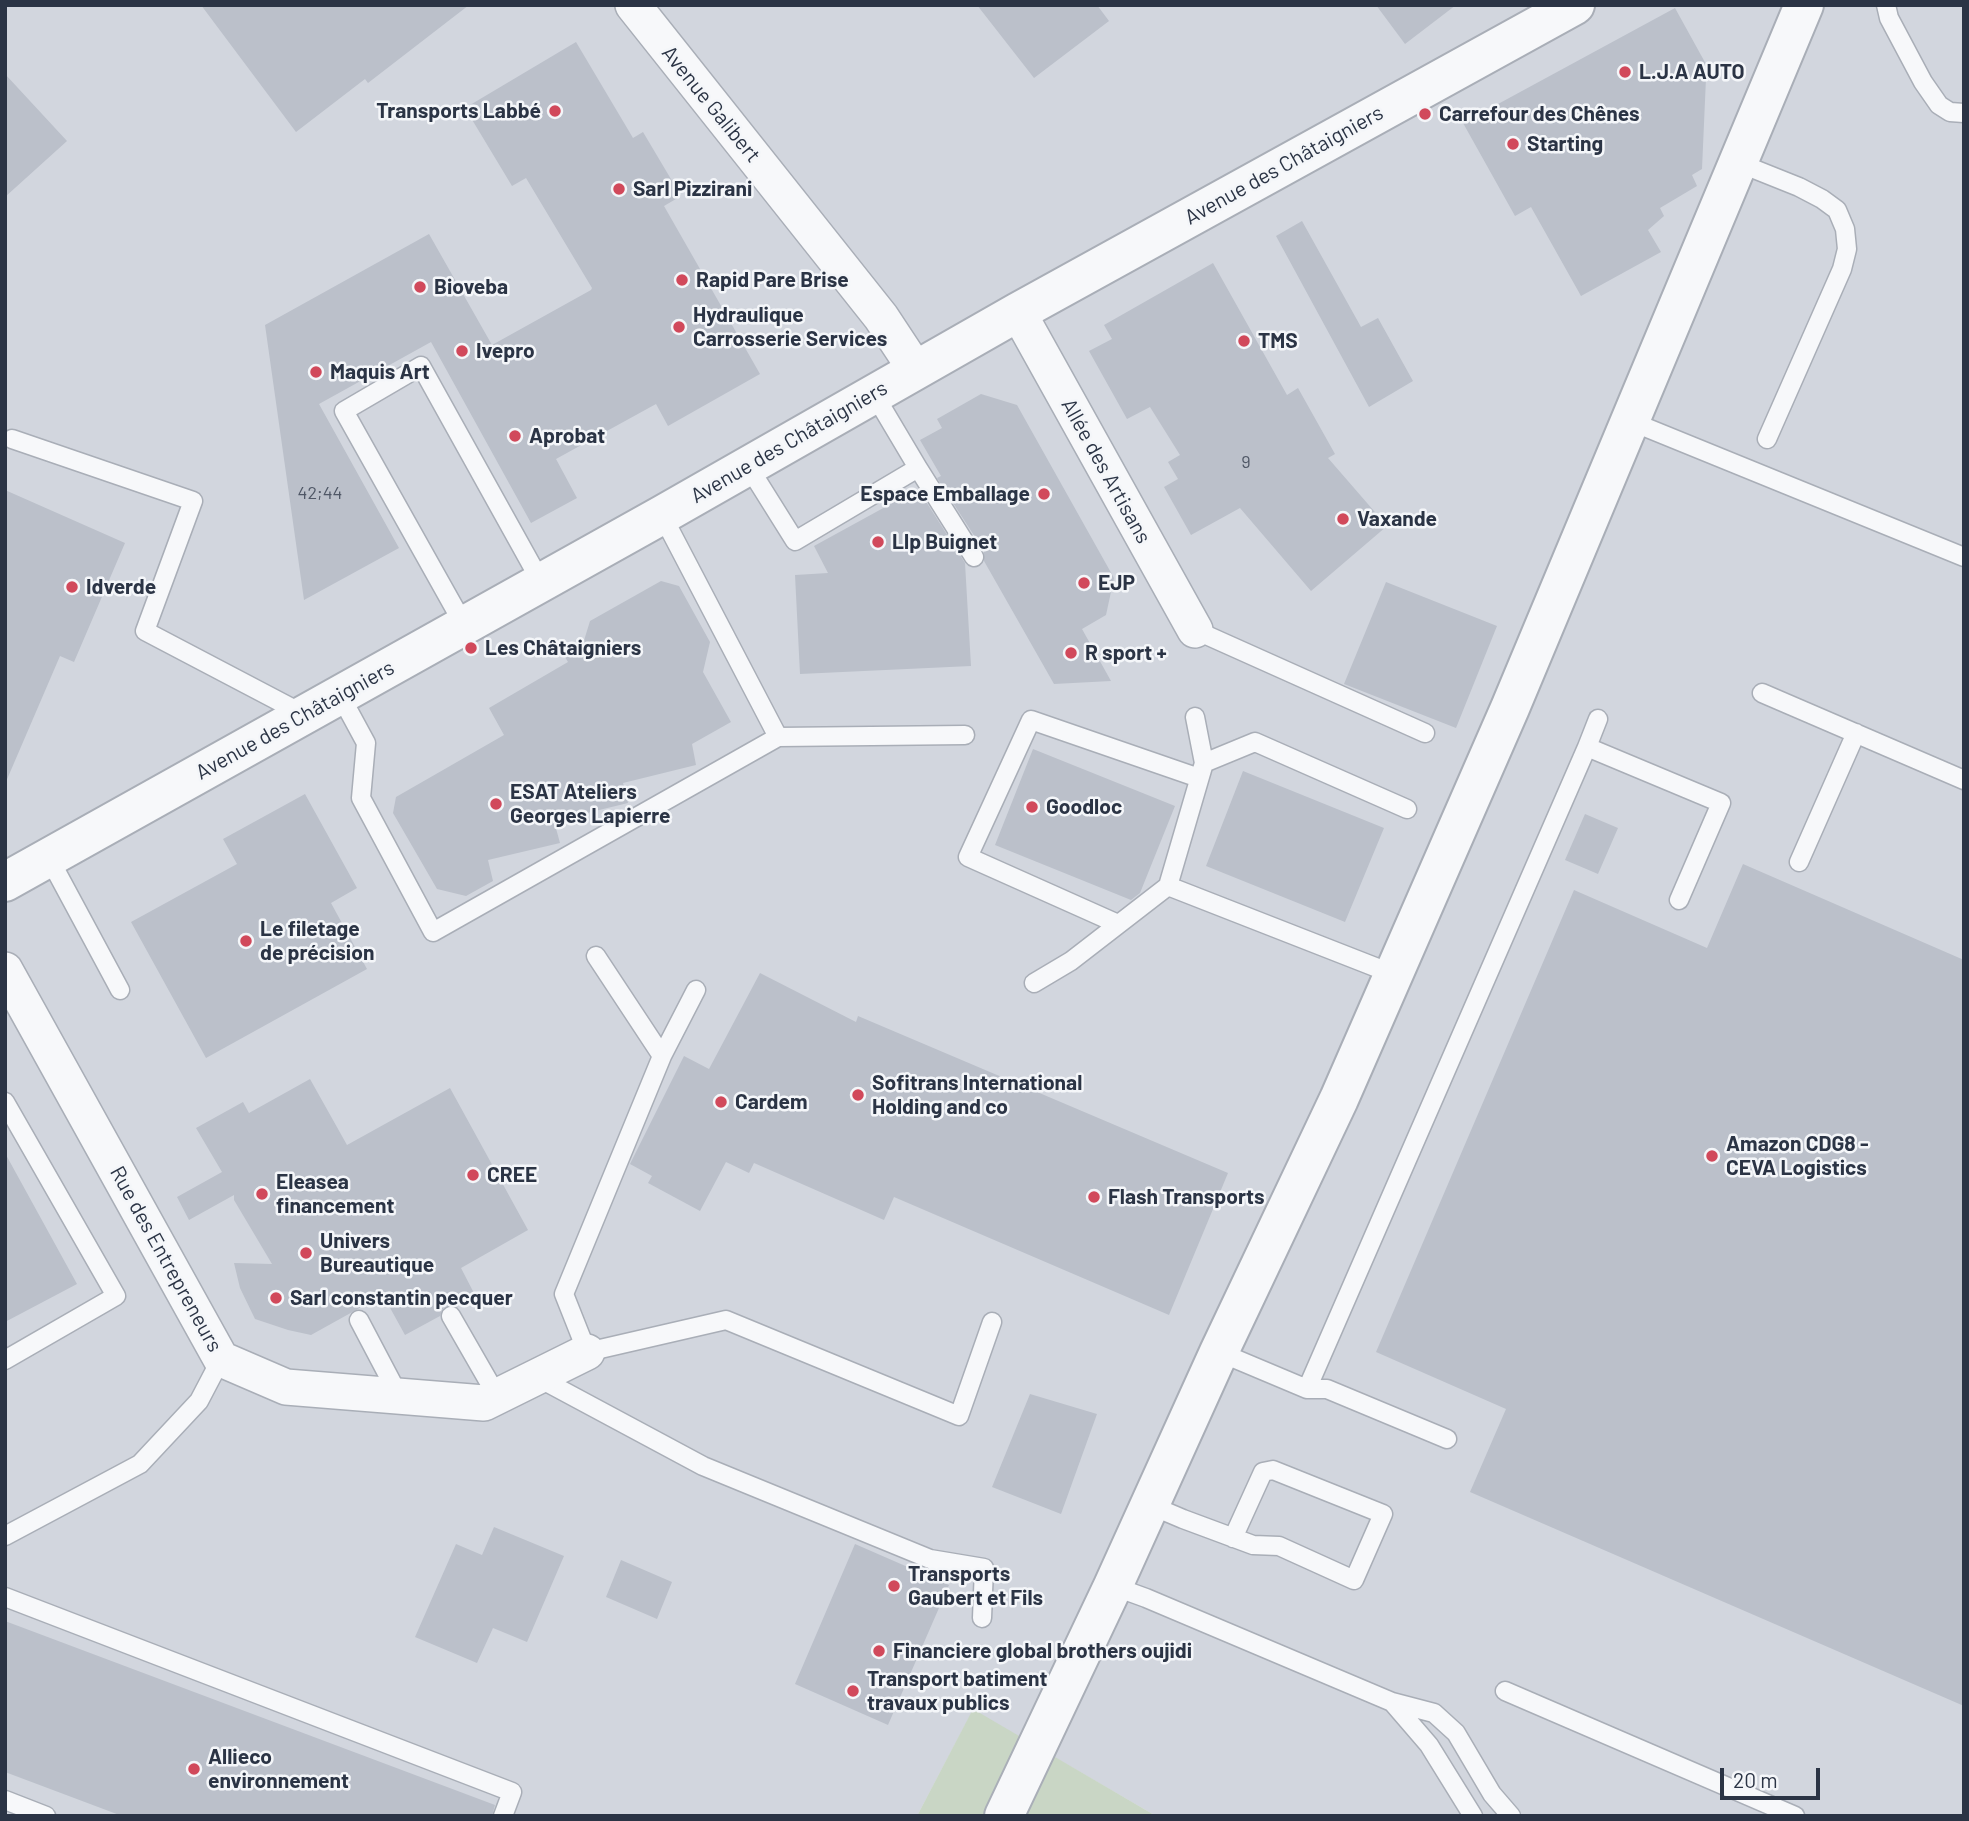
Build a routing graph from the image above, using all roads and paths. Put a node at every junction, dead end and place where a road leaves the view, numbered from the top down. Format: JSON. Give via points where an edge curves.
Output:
{"nodes":[{"id":1,"x":633,"y":5,"type":"edge"},
{"id":2,"x":1575,"y":5,"type":"edge"},
{"id":3,"x":1804,"y":5,"type":"edge"},
{"id":4,"x":1886,"y":5,"type":"edge"},
{"id":5,"x":1964,"y":113,"type":"edge"},
{"id":6,"x":1739,"y":163,"type":"junction"},
{"id":7,"x":1018,"y":312,"type":"junction"},
{"id":8,"x":916,"y":370,"type":"junction"},
{"id":9,"x":874,"y":394,"type":"junction"},
{"id":10,"x":1630,"y":421,"type":"junction"},
{"id":11,"x":12,"y":439,"type":"dead end"},
{"id":12,"x":1767,"y":439,"type":"dead end"},
{"id":13,"x":748,"y":466,"type":"junction"},
{"id":14,"x":918,"y":468,"type":"junction"},
{"id":15,"x":662,"y":515,"type":"junction"},
{"id":16,"x":974,"y":557,"type":"dead end"},
{"id":17,"x":1964,"y":557,"type":"edge"},
{"id":18,"x":541,"y":582,"type":"junction"},
{"id":19,"x":464,"y":625,"type":"junction"},
{"id":20,"x":1195,"y":630,"type":"joint"},
{"id":21,"x":1762,"y":693,"type":"dead end"},
{"id":22,"x":340,"y":695,"type":"junction"},
{"id":23,"x":305,"y":715,"type":"junction"},
{"id":24,"x":1195,"y":718,"type":"dead end"},
{"id":25,"x":1598,"y":719,"type":"dead end"},
{"id":26,"x":1425,"y":733,"type":"dead end"},
{"id":27,"x":1856,"y":733,"type":"junction"},
{"id":28,"x":965,"y":735,"type":"dead end"},
{"id":29,"x":778,"y":737,"type":"junction"},
{"id":30,"x":1587,"y":747,"type":"junction"},
{"id":31,"x":1201,"y":771,"type":"junction"},
{"id":32,"x":1964,"y":780,"type":"edge"},
{"id":33,"x":1407,"y":809,"type":"dead end"},
{"id":34,"x":48,"y":858,"type":"junction"},
{"id":35,"x":1799,"y":862,"type":"dead end"},
{"id":36,"x":5,"y":882,"type":"edge"},
{"id":37,"x":1168,"y":887,"type":"junction"},
{"id":38,"x":1679,"y":900,"type":"dead end"},
{"id":39,"x":1118,"y":924,"type":"junction"},
{"id":40,"x":596,"y":956,"type":"dead end"},
{"id":41,"x":5,"y":970,"type":"edge"},
{"id":42,"x":1394,"y":974,"type":"junction"},
{"id":43,"x":1034,"y":983,"type":"dead end"},
{"id":44,"x":120,"y":990,"type":"dead end"},
{"id":45,"x":696,"y":990,"type":"dead end"},
{"id":46,"x":663,"y":1056,"type":"junction"},
{"id":47,"x":5,"y":1102,"type":"edge"},
{"id":48,"x":452,"y":1317,"type":"dead end"},
{"id":49,"x":359,"y":1320,"type":"dead end"},
{"id":50,"x":992,"y":1322,"type":"dead end"},
{"id":51,"x":587,"y":1352,"type":"junction"},
{"id":52,"x":1219,"y":1352,"type":"junction"},
{"id":53,"x":221,"y":1359,"type":"junction"},
{"id":54,"x":5,"y":1360,"type":"edge"},
{"id":55,"x":537,"y":1377,"type":"junction"},
{"id":56,"x":1307,"y":1389,"type":"junction"},
{"id":57,"x":399,"y":1396,"type":"junction"},
{"id":58,"x":497,"y":1396,"type":"junction"},
{"id":59,"x":1447,"y":1439,"type":"dead end"},
{"id":60,"x":1150,"y":1505,"type":"junction"},
{"id":61,"x":5,"y":1536,"type":"edge"},
{"id":62,"x":1233,"y":1538,"type":"junction"},
{"id":63,"x":1113,"y":1586,"type":"junction"},
{"id":64,"x":5,"y":1597,"type":"edge"},
{"id":65,"x":982,"y":1618,"type":"dead end"},
{"id":66,"x":1505,"y":1691,"type":"dead end"},
{"id":67,"x":1392,"y":1702,"type":"junction"},
{"id":68,"x":5,"y":1800,"type":"edge"},
{"id":69,"x":46,"y":1816,"type":"edge"},
{"id":70,"x":503,"y":1816,"type":"edge"},
{"id":71,"x":1004,"y":1816,"type":"edge"},
{"id":72,"x":1473,"y":1816,"type":"edge"},
{"id":73,"x":1511,"y":1816,"type":"edge"},
{"id":74,"x":1795,"y":1816,"type":"edge"}],
"edges":[{"from":1,"to":8,"type":"street","name":"Avenue Galibert","via":[[881,317]]},
{"from":2,"to":7,"type":"street","name":"Avenue des Châtaigniers"},
{"from":3,"to":6,"type":"street"},
{"from":4,"to":5,"type":"lane","via":[[1939,105]]},
{"from":6,"to":10,"type":"street"},
{"from":6,"to":12,"type":"lane","via":[[1822,199],[1837,210],[1845,229],[1842,269]]},
{"from":7,"to":8,"type":"street","name":"Avenue des Châtaigniers"},
{"from":7,"to":20,"type":"street","name":"Allée des Artisans"},
{"from":8,"to":9,"type":"street","name":"Avenue des Châtaigniers"},
{"from":9,"to":13,"type":"street","name":"Avenue des Châtaigniers"},
{"from":9,"to":14,"type":"lane"},
{"from":10,"to":17,"type":"lane"},
{"from":10,"to":42,"type":"street"},
{"from":11,"to":23,"type":"lane","via":[[193,501],[145,631]]},
{"from":13,"to":14,"type":"lane","via":[[794,541]]},
{"from":13,"to":15,"type":"street","name":"Avenue des Châtaigniers"},
{"from":14,"to":16,"type":"lane"},
{"from":15,"to":18,"type":"street","name":"Avenue des Châtaigniers"},
{"from":15,"to":29,"type":"lane"},
{"from":18,"to":19,"type":"street","name":"Avenue des Châtaigniers"},
{"from":18,"to":19,"type":"lane","via":[[421,366],[344,411]]},
{"from":19,"to":22,"type":"street","name":"Avenue des Châtaigniers"},
{"from":20,"to":26,"type":"lane"},
{"from":21,"to":27,"type":"lane"},
{"from":22,"to":23,"type":"street","name":"Avenue des Châtaigniers"},
{"from":22,"to":29,"type":"lane","via":[[366,743],[361,798],[433,932]]},
{"from":23,"to":34,"type":"street","name":"Avenue des Châtaigniers"},
{"from":24,"to":31,"type":"lane"},
{"from":25,"to":30,"type":"lane"},
{"from":27,"to":32,"type":"lane"},
{"from":27,"to":35,"type":"lane"},
{"from":28,"to":29,"type":"lane"},
{"from":30,"to":38,"type":"lane","via":[[1721,803]]},
{"from":30,"to":56,"type":"lane"},
{"from":31,"to":33,"type":"lane","via":[[1255,742]]},
{"from":31,"to":37,"type":"lane"},
{"from":31,"to":39,"type":"lane","via":[[1031,720],[968,857]]},
{"from":34,"to":36,"type":"street","name":"Avenue des Châtaigniers"},
{"from":34,"to":44,"type":"lane"},
{"from":37,"to":39,"type":"lane"},
{"from":37,"to":42,"type":"lane"},
{"from":39,"to":43,"type":"lane"},
{"from":40,"to":46,"type":"lane"},
{"from":41,"to":53,"type":"street","name":"Rue des Entrepreneurs"},
{"from":42,"to":52,"type":"street"},
{"from":45,"to":46,"type":"lane"},
{"from":46,"to":51,"type":"lane","via":[[564,1294]]},
{"from":47,"to":54,"type":"lane","via":[[116,1296]]},
{"from":48,"to":58,"type":"lane"},
{"from":49,"to":57,"type":"lane"},
{"from":50,"to":51,"type":"lane","via":[[959,1416],[726,1320]]},
{"from":51,"to":55,"type":"street","name":"Rue des Entrepreneurs"},
{"from":52,"to":56,"type":"lane"},
{"from":52,"to":60,"type":"street"},
{"from":53,"to":57,"type":"street","name":"Rue des Entrepreneurs","via":[[286,1387]]},
{"from":53,"to":61,"type":"lane","via":[[200,1401],[140,1464]]},
{"from":55,"to":58,"type":"street","name":"Rue des Entrepreneurs"},
{"from":55,"to":65,"type":"lane","via":[[703,1466],[930,1559],[984,1568]]},
{"from":56,"to":59,"type":"lane","via":[[1327,1389]]},
{"from":57,"to":58,"type":"street","name":"Rue des Entrepreneurs","via":[[484,1403]]},
{"from":60,"to":62,"type":"lane"},
{"from":60,"to":63,"type":"street"},
{"from":62,"to":62,"type":"lane","via":[[1279,1546],[1354,1580],[1383,1514],[1273,1470],[1262,1472]]},
{"from":63,"to":67,"type":"lane"},
{"from":63,"to":71,"type":"street"},
{"from":64,"to":70,"type":"lane","via":[[512,1792]]},
{"from":66,"to":74,"type":"lane"},
{"from":67,"to":72,"type":"lane","via":[[1429,1745]]},
{"from":67,"to":73,"type":"lane","via":[[1434,1713],[1456,1733],[1492,1794]]},
{"from":68,"to":69,"type":"lane"}]}
